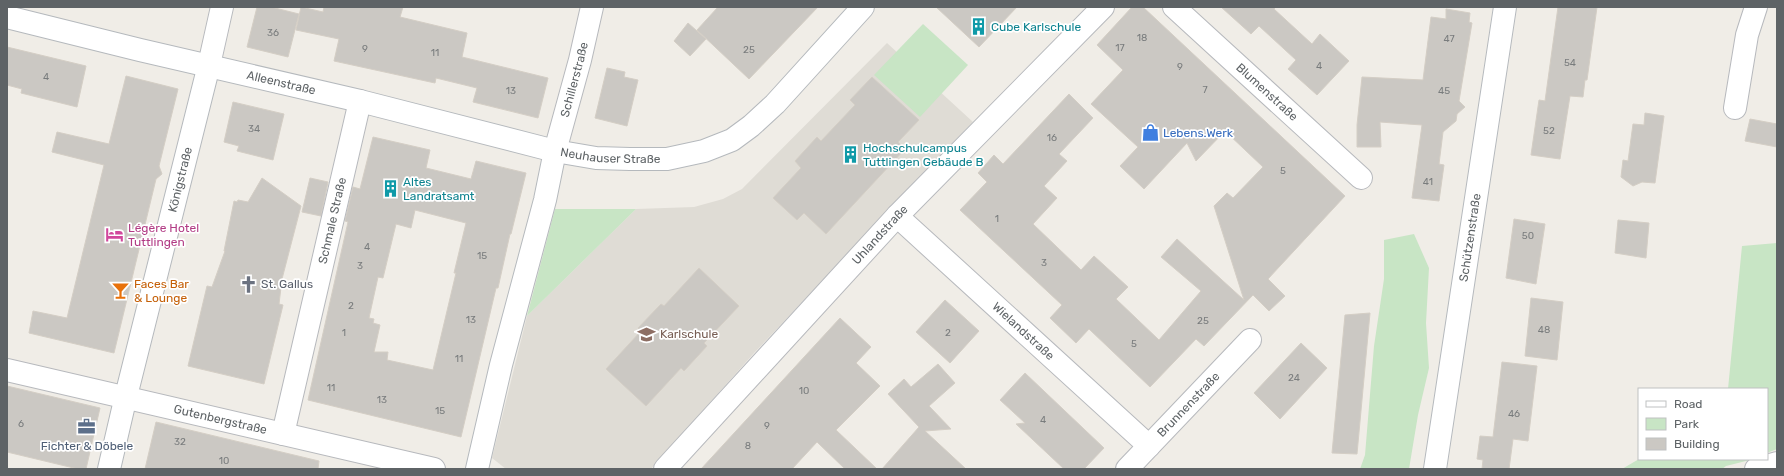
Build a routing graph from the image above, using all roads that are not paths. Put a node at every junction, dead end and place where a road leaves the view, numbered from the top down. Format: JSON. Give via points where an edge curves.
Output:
{"nodes":[{"id":1,"x":222,"y":7,"type":"edge"},
{"id":2,"x":592,"y":7,"type":"edge"},
{"id":3,"x":863,"y":7,"type":"edge"},
{"id":4,"x":1103,"y":7,"type":"edge"},
{"id":5,"x":1174,"y":7,"type":"edge"},
{"id":6,"x":1505,"y":7,"type":"edge"},
{"id":7,"x":1756,"y":7,"type":"edge"},
{"id":8,"x":7,"y":17,"type":"edge"},
{"id":9,"x":209,"y":66,"type":"junction"},
{"id":10,"x":360,"y":101,"type":"junction"},
{"id":11,"x":1735,"y":108,"type":"dead end"},
{"id":12,"x":555,"y":151,"type":"junction"},
{"id":13,"x":1361,"y":178,"type":"dead end"},
{"id":14,"x":897,"y":216,"type":"junction"},
{"id":15,"x":1250,"y":340,"type":"dead end"},
{"id":16,"x":7,"y":370,"type":"edge"},
{"id":17,"x":126,"y":396,"type":"junction"},
{"id":18,"x":283,"y":434,"type":"junction"},
{"id":19,"x":1149,"y":446,"type":"junction"},
{"id":20,"x":1777,"y":463,"type":"edge"},
{"id":21,"x":109,"y":469,"type":"edge"},
{"id":22,"x":434,"y":469,"type":"edge"},
{"id":23,"x":477,"y":469,"type":"edge"},
{"id":24,"x":665,"y":469,"type":"edge"},
{"id":25,"x":1127,"y":469,"type":"edge"},
{"id":26,"x":1435,"y":469,"type":"edge"},
{"id":27,"x":1756,"y":469,"type":"edge"}],
"edges":[{"from":1,"to":9,"type":"street","name":"Königstraße"},
{"from":2,"to":12,"type":"street","name":"Schillerstraße"},
{"from":3,"to":12,"type":"street","name":"Neuhauser Straße","via":[[775,104],[732,140],[704,151],[667,158],[596,158]]},
{"from":4,"to":14,"type":"street","name":"Uhlandstraße"},
{"from":5,"to":13,"type":"street","name":"Blumenstraße"},
{"from":6,"to":26,"type":"street","name":"Schützenstraße"},
{"from":7,"to":11,"type":"street","via":[[1747,35]]},
{"from":8,"to":9,"type":"street","name":"Alleenstraße"},
{"from":9,"to":10,"type":"street","name":"Alleenstraße"},
{"from":9,"to":17,"type":"street","name":"Königstraße"},
{"from":10,"to":12,"type":"street","name":"Alleenstraße"},
{"from":10,"to":18,"type":"street","name":"Schmale Straße"},
{"from":12,"to":23,"type":"street","name":"Neuhauser Straße"},
{"from":14,"to":19,"type":"street","name":"Wielandstraße"},
{"from":14,"to":24,"type":"street","name":"Uhlandstraße"},
{"from":15,"to":19,"type":"street","name":"Brunnenstraße"},
{"from":16,"to":17,"type":"street","name":"Gutenbergstraße"},
{"from":17,"to":18,"type":"street","name":"Gutenbergstraße"},
{"from":17,"to":21,"type":"street","name":"Königstraße"},
{"from":18,"to":22,"type":"street","name":"Gutenbergstraße"},
{"from":19,"to":25,"type":"street","name":"Brunnenstraße"},
{"from":20,"to":27,"type":"street"}]}
